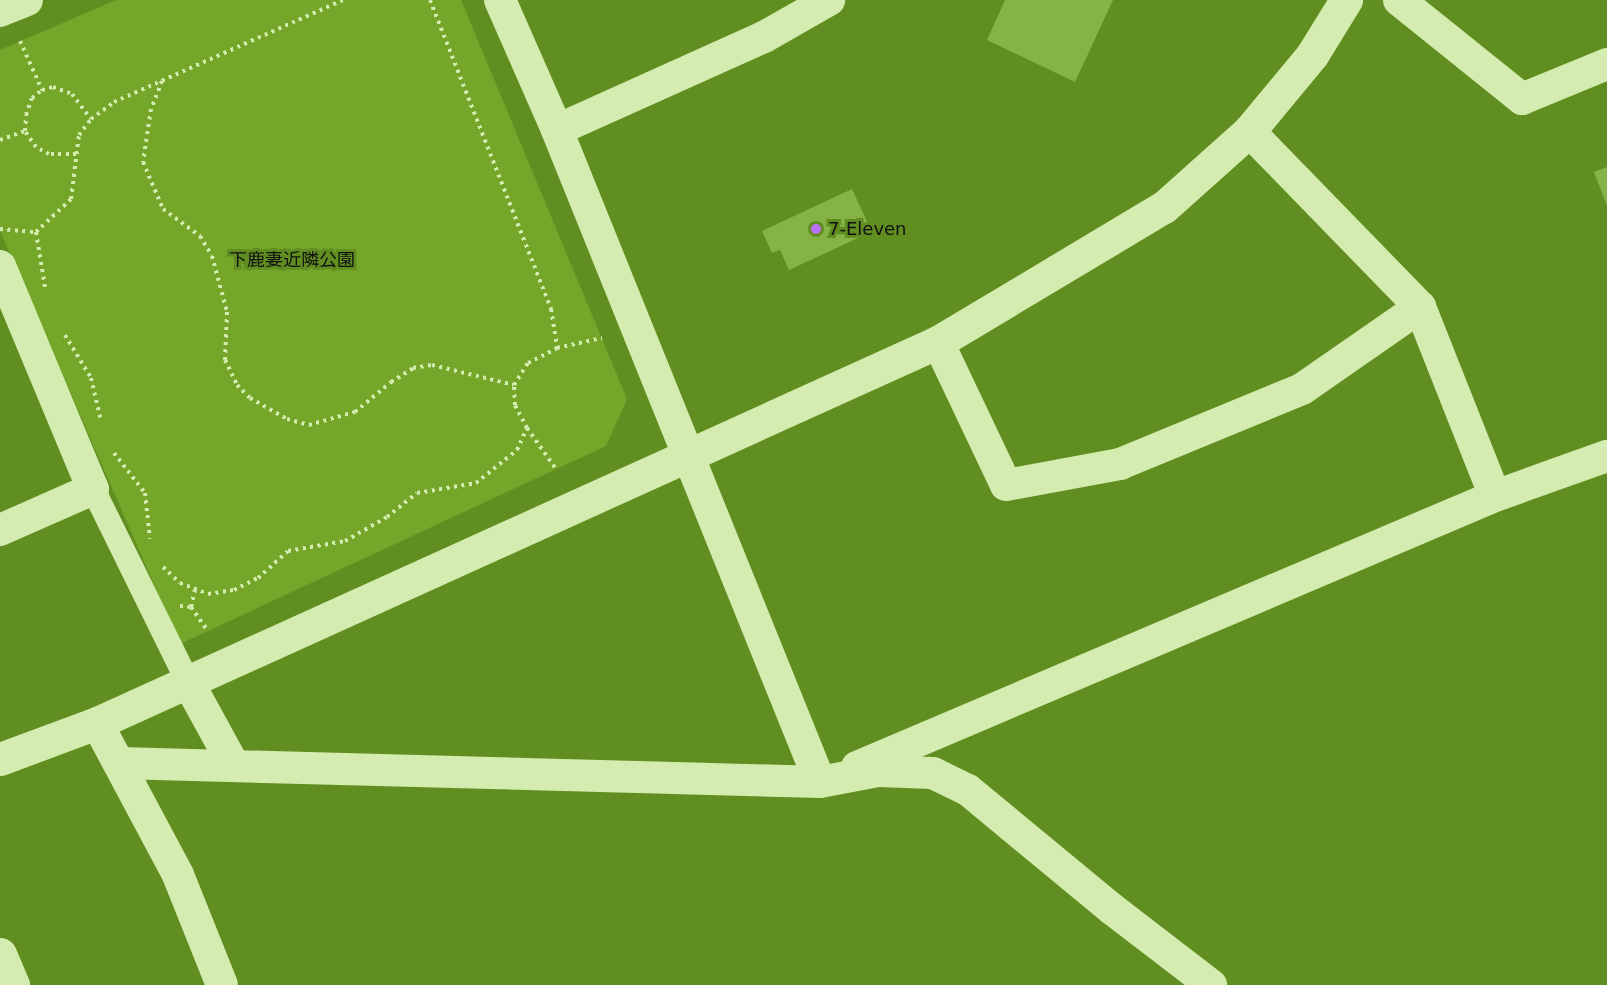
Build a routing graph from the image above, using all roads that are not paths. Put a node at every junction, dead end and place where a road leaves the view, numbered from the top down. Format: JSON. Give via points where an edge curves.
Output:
{"nodes":[{"id":1,"x":27,"y":0,"type":"edge"},
{"id":2,"x":500,"y":0,"type":"edge"},
{"id":3,"x":830,"y":0,"type":"edge"},
{"id":4,"x":1346,"y":0,"type":"edge"},
{"id":5,"x":1399,"y":0,"type":"edge"},
{"id":6,"x":0,"y":11,"type":"edge"},
{"id":7,"x":1607,"y":64,"type":"edge"},
{"id":8,"x":557,"y":130,"type":"junction"},
{"id":9,"x":1249,"y":131,"type":"junction"},
{"id":10,"x":0,"y":266,"type":"edge"},
{"id":11,"x":1420,"y":307,"type":"junction"},
{"id":12,"x":938,"y":342,"type":"junction"},
{"id":13,"x":1607,"y":456,"type":"edge"},
{"id":14,"x":688,"y":457,"type":"junction"},
{"id":15,"x":93,"y":489,"type":"junction"},
{"id":16,"x":1495,"y":496,"type":"junction"},
{"id":17,"x":0,"y":530,"type":"edge"},
{"id":18,"x":187,"y":680,"type":"junction"},
{"id":19,"x":97,"y":723,"type":"junction"},
{"id":20,"x":0,"y":759,"type":"edge"},
{"id":21,"x":120,"y":763,"type":"junction"},
{"id":22,"x":234,"y":766,"type":"junction"},
{"id":23,"x":820,"y":782,"type":"junction"},
{"id":24,"x":0,"y":954,"type":"edge"},
{"id":25,"x":13,"y":985,"type":"edge"},
{"id":26,"x":222,"y":985,"type":"edge"},
{"id":27,"x":1211,"y":985,"type":"edge"}],
"edges":[{"from":1,"to":6,"type":"street"},
{"from":2,"to":8,"type":"street"},
{"from":3,"to":8,"type":"street","via":[[764,37]]},
{"from":4,"to":9,"type":"street","via":[[1312,55]]},
{"from":5,"to":7,"type":"street","via":[[1522,99]]},
{"from":8,"to":14,"type":"street"},
{"from":9,"to":11,"type":"street"},
{"from":9,"to":12,"type":"street","via":[[1164,207]]},
{"from":10,"to":15,"type":"street"},
{"from":11,"to":12,"type":"street","via":[[1302,389],[1120,464],[1006,485]]},
{"from":11,"to":16,"type":"street"},
{"from":12,"to":14,"type":"street"},
{"from":13,"to":16,"type":"street"},
{"from":14,"to":18,"type":"street"},
{"from":14,"to":23,"type":"street"},
{"from":15,"to":17,"type":"street"},
{"from":15,"to":18,"type":"street"},
{"from":16,"to":23,"type":"street"},
{"from":18,"to":19,"type":"street"},
{"from":18,"to":22,"type":"street"},
{"from":19,"to":20,"type":"street"},
{"from":19,"to":21,"type":"street"},
{"from":21,"to":22,"type":"street"},
{"from":21,"to":26,"type":"street","via":[[178,875]]},
{"from":22,"to":23,"type":"street"},
{"from":23,"to":27,"type":"street","via":[[879,771],[933,773],[968,790]]},
{"from":24,"to":25,"type":"street"}]}
